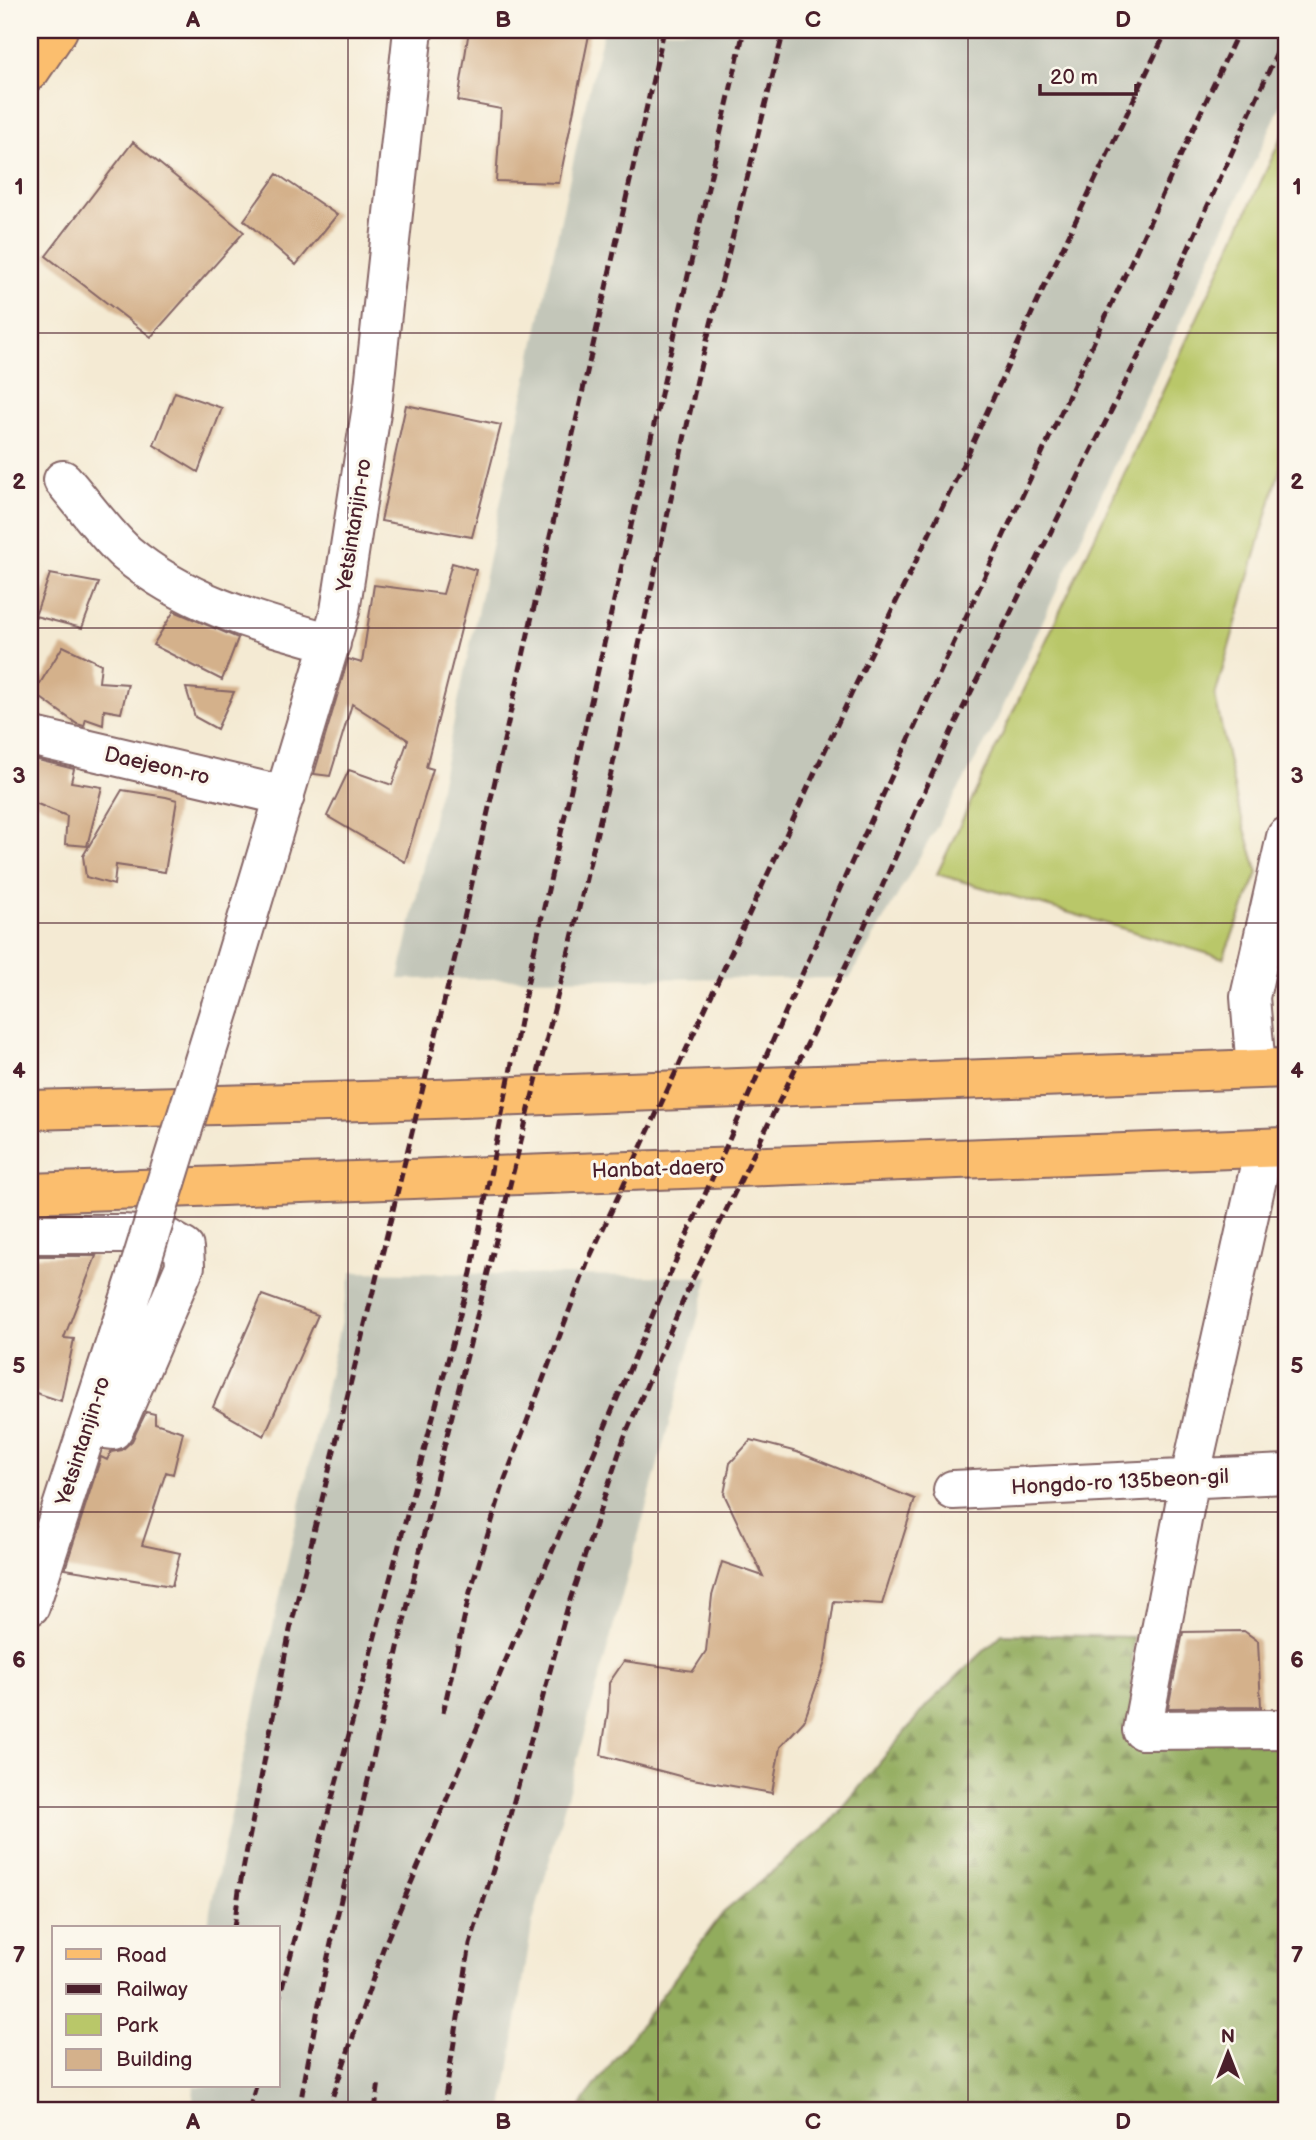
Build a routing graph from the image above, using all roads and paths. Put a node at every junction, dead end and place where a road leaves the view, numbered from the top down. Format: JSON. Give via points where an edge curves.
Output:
{"nodes":[{"id":1,"x":58,"y":30,"type":"edge"},
{"id":2,"x":414,"y":30,"type":"edge"},
{"id":3,"x":30,"y":71,"type":"edge"},
{"id":4,"x":63,"y":480,"type":"dead end"},
{"id":5,"x":331,"y":643,"type":"junction"},
{"id":6,"x":30,"y":736,"type":"edge"},
{"id":7,"x":285,"y":796,"type":"junction"},
{"id":8,"x":1284,"y":855,"type":"edge"},
{"id":9,"x":1271,"y":1069,"type":"edge"},
{"id":10,"x":30,"y":1110,"type":"edge"},
{"id":11,"x":1275,"y":1148,"type":"edge"},
{"id":12,"x":30,"y":1193,"type":"edge"},
{"id":13,"x":30,"y":1234,"type":"edge"},
{"id":14,"x":88,"y":1427,"type":"junction"},
{"id":15,"x":1286,"y":1474,"type":"edge"},
{"id":16,"x":1189,"y":1478,"type":"junction"},
{"id":17,"x":953,"y":1490,"type":"dead end"},
{"id":18,"x":30,"y":1606,"type":"edge"},
{"id":19,"x":1286,"y":1729,"type":"edge"}],
"edges":[{"from":1,"to":3,"type":"main road"},
{"from":2,"to":5,"type":"street","name":"Yetsintanjin-ro","via":[[372,406]]},
{"from":4,"to":5,"type":"street","via":[[124,551],[169,585],[245,619]]},
{"from":5,"to":7,"type":"street","name":"Yetsintanjin-ro"},
{"from":6,"to":7,"type":"street","name":"Daejeon-ro"},
{"from":7,"to":14,"type":"street","name":"Yetsintanjin-ro","bridge":true},
{"from":8,"to":9,"type":"street","via":[[1250,997]]},
{"from":9,"to":10,"type":"main road"},
{"from":11,"to":12,"type":"main road","name":"Hanbat-daero"},
{"from":11,"to":16,"type":"street"},
{"from":13,"to":14,"type":"street","via":[[165,1237],[184,1248],[185,1266],[119,1419],[113,1430]]},
{"from":14,"to":18,"type":"street","name":"Yetsintanjin-ro"},
{"from":15,"to":16,"type":"street","name":"Hongdo-ro 135beon-gil"},
{"from":16,"to":17,"type":"street","name":"Hongdo-ro 135beon-gil"},
{"from":16,"to":19,"type":"street","via":[[1142,1730]]}]}
